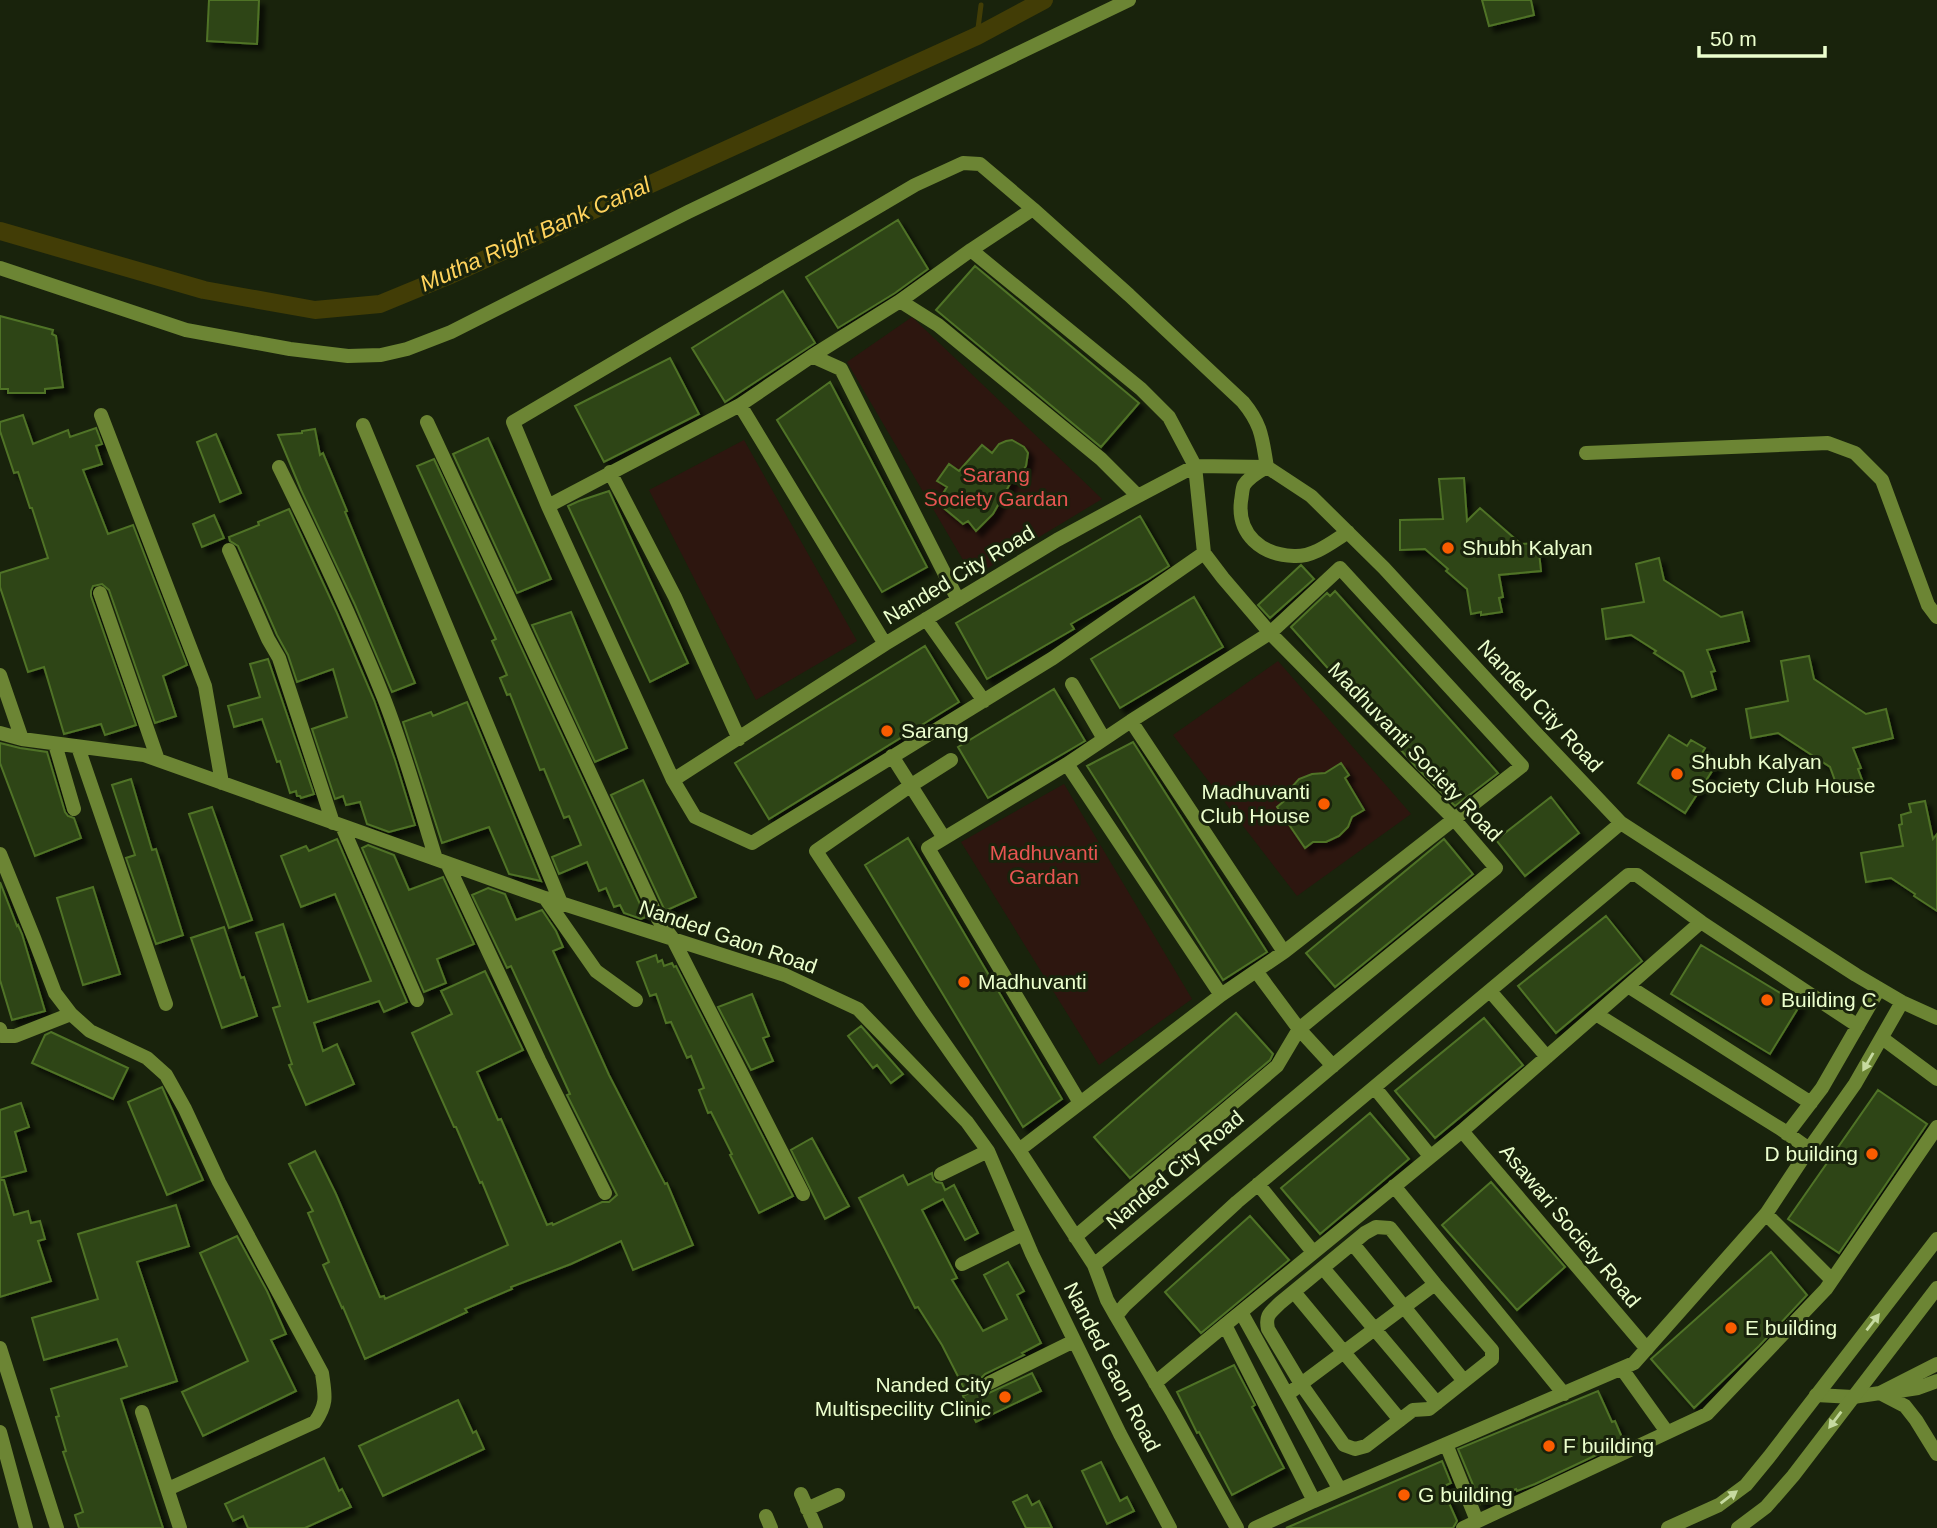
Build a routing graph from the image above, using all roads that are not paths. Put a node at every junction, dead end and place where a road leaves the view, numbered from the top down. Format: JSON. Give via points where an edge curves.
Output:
{"nodes":[{"id":1,"x":1129,"y":0,"type":"edge"},
{"id":2,"x":1033,"y":209,"type":"junction"},
{"id":3,"x":971,"y":250,"type":"junction"},
{"id":4,"x":0,"y":268,"type":"edge"},
{"id":5,"x":900,"y":301,"type":"junction"},
{"id":6,"x":812,"y":356,"type":"junction"},
{"id":7,"x":740,"y":405,"type":"junction"},
{"id":8,"x":101,"y":415,"type":"dead end"},
{"id":9,"x":427,"y":422,"type":"dead end"},
{"id":10,"x":362,"y":425,"type":"dead end"},
{"id":11,"x":1586,"y":453,"type":"dead end"},
{"id":12,"x":1195,"y":466,"type":"junction"},
{"id":13,"x":279,"y":467,"type":"dead end"},
{"id":14,"x":1267,"y":467,"type":"junction"},
{"id":15,"x":610,"y":472,"type":"junction"},
{"id":16,"x":1138,"y":496,"type":"junction"},
{"id":17,"x":548,"y":506,"type":"junction"},
{"id":18,"x":1348,"y":532,"type":"junction"},
{"id":19,"x":229,"y":550,"type":"dead end"},
{"id":20,"x":1204,"y":553,"type":"junction"},
{"id":21,"x":100,"y":593,"type":"dead end"},
{"id":22,"x":958,"y":600,"type":"junction"},
{"id":23,"x":1937,"y":617,"type":"edge"},
{"id":24,"x":926,"y":619,"type":"junction"},
{"id":25,"x":1270,"y":633,"type":"junction"},
{"id":26,"x":885,"y":644,"type":"junction"},
{"id":27,"x":0,"y":675,"type":"edge"},
{"id":28,"x":1072,"y":684,"type":"dead end"},
{"id":29,"x":984,"y":701,"type":"junction"},
{"id":30,"x":1131,"y":721,"type":"junction"},
{"id":31,"x":0,"y":733,"type":"edge"},
{"id":32,"x":22,"y":739,"type":"junction"},
{"id":33,"x":740,"y":739,"type":"junction"},
{"id":34,"x":1104,"y":739,"type":"junction"},
{"id":35,"x":55,"y":744,"type":"junction"},
{"id":36,"x":78,"y":747,"type":"junction"},
{"id":37,"x":892,"y":756,"type":"junction"},
{"id":38,"x":158,"y":760,"type":"junction"},
{"id":39,"x":951,"y":760,"type":"dead end"},
{"id":40,"x":1067,"y":764,"type":"junction"},
{"id":41,"x":673,"y":780,"type":"junction"},
{"id":42,"x":222,"y":783,"type":"junction"},
{"id":43,"x":910,"y":786,"type":"junction"},
{"id":44,"x":74,"y":809,"type":"dead end"},
{"id":45,"x":1454,"y":819,"type":"junction"},
{"id":46,"x":1621,"y":823,"type":"junction"},
{"id":47,"x":338,"y":824,"type":"junction"},
{"id":48,"x":944,"y":838,"type":"junction"},
{"id":49,"x":0,"y":854,"type":"edge"},
{"id":50,"x":441,"y":861,"type":"junction"},
{"id":51,"x":545,"y":898,"type":"junction"},
{"id":52,"x":561,"y":903,"type":"junction"},
{"id":53,"x":1701,"y":922,"type":"junction"},
{"id":54,"x":673,"y":939,"type":"junction"},
{"id":55,"x":1284,"y":951,"type":"junction"},
{"id":56,"x":1256,"y":971,"type":"junction"},
{"id":57,"x":1628,"y":986,"type":"junction"},
{"id":58,"x":1879,"y":989,"type":"junction"},
{"id":59,"x":1490,"y":991,"type":"junction"},
{"id":60,"x":1221,"y":995,"type":"junction"},
{"id":61,"x":417,"y":1000,"type":"dead end"},
{"id":62,"x":636,"y":1000,"type":"dead end"},
{"id":63,"x":1902,"y":1002,"type":"junction"},
{"id":64,"x":166,"y":1003,"type":"dead end"},
{"id":65,"x":71,"y":1014,"type":"junction"},
{"id":66,"x":1596,"y":1014,"type":"junction"},
{"id":67,"x":1937,"y":1018,"type":"edge"},
{"id":68,"x":1857,"y":1026,"type":"junction"},
{"id":69,"x":0,"y":1029,"type":"edge"},
{"id":70,"x":1299,"y":1029,"type":"junction"},
{"id":71,"x":1882,"y":1038,"type":"junction"},
{"id":72,"x":1547,"y":1057,"type":"junction"},
{"id":73,"x":1333,"y":1066,"type":"junction"},
{"id":74,"x":1937,"y":1079,"type":"edge"},
{"id":75,"x":1375,"y":1088,"type":"junction"},
{"id":76,"x":1080,"y":1103,"type":"junction"},
{"id":77,"x":1811,"y":1103,"type":"junction"},
{"id":78,"x":1937,"y":1127,"type":"edge"},
{"id":79,"x":1462,"y":1131,"type":"junction"},
{"id":80,"x":1787,"y":1134,"type":"junction"},
{"id":81,"x":1808,"y":1149,"type":"junction"},
{"id":82,"x":1019,"y":1150,"type":"junction"},
{"id":83,"x":988,"y":1151,"type":"junction"},
{"id":84,"x":1430,"y":1156,"type":"junction"},
{"id":85,"x":941,"y":1174,"type":"dead end"},
{"id":86,"x":1258,"y":1184,"type":"junction"},
{"id":87,"x":1394,"y":1186,"type":"junction"},
{"id":88,"x":605,"y":1193,"type":"dead end"},
{"id":89,"x":803,"y":1194,"type":"dead end"},
{"id":90,"x":1766,"y":1214,"type":"junction"},
{"id":91,"x":1023,"y":1234,"type":"junction"},
{"id":92,"x":1075,"y":1237,"type":"junction"},
{"id":93,"x":1937,"y":1239,"type":"edge"},
{"id":94,"x":1353,"y":1244,"type":"junction"},
{"id":95,"x":1313,"y":1252,"type":"junction"},
{"id":96,"x":962,"y":1264,"type":"dead end"},
{"id":97,"x":1094,"y":1265,"type":"junction"},
{"id":98,"x":1323,"y":1268,"type":"junction"},
{"id":99,"x":1832,"y":1280,"type":"junction"},
{"id":100,"x":1435,"y":1284,"type":"junction"},
{"id":101,"x":1937,"y":1288,"type":"edge"},
{"id":102,"x":1294,"y":1292,"type":"junction"},
{"id":103,"x":1405,"y":1307,"type":"junction"},
{"id":104,"x":1241,"y":1312,"type":"junction"},
{"id":105,"x":1116,"y":1316,"type":"junction"},
{"id":106,"x":1225,"y":1325,"type":"junction"},
{"id":107,"x":1374,"y":1330,"type":"junction"},
{"id":108,"x":1074,"y":1341,"type":"junction"},
{"id":109,"x":0,"y":1348,"type":"edge"},
{"id":110,"x":1647,"y":1349,"type":"junction"},
{"id":111,"x":1343,"y":1353,"type":"junction"},
{"id":112,"x":1937,"y":1364,"type":"edge"},
{"id":113,"x":1622,"y":1368,"type":"junction"},
{"id":114,"x":1464,"y":1381,"type":"junction"},
{"id":115,"x":1937,"y":1381,"type":"edge"},
{"id":116,"x":989,"y":1383,"type":"dead end"},
{"id":117,"x":1156,"y":1383,"type":"junction"},
{"id":118,"x":1301,"y":1384,"type":"junction"},
{"id":119,"x":1880,"y":1393,"type":"junction"},
{"id":120,"x":1564,"y":1394,"type":"junction"},
{"id":121,"x":1287,"y":1395,"type":"junction"},
{"id":122,"x":1816,"y":1395,"type":"junction"},
{"id":123,"x":1853,"y":1397,"type":"junction"},
{"id":124,"x":1437,"y":1403,"type":"junction"},
{"id":125,"x":142,"y":1412,"type":"dead end"},
{"id":126,"x":1400,"y":1420,"type":"junction"},
{"id":127,"x":0,"y":1432,"type":"edge"},
{"id":128,"x":1667,"y":1432,"type":"junction"},
{"id":129,"x":1446,"y":1444,"type":"junction"},
{"id":130,"x":1937,"y":1454,"type":"edge"},
{"id":131,"x":168,"y":1489,"type":"junction"},
{"id":132,"x":1340,"y":1490,"type":"junction"},
{"id":133,"x":801,"y":1494,"type":"dead end"},
{"id":134,"x":838,"y":1495,"type":"dead end"},
{"id":135,"x":1314,"y":1501,"type":"junction"},
{"id":136,"x":807,"y":1509,"type":"junction"},
{"id":137,"x":1477,"y":1521,"type":"junction"},
{"id":138,"x":26,"y":1528,"type":"edge"},
{"id":139,"x":57,"y":1528,"type":"edge"},
{"id":140,"x":180,"y":1528,"type":"edge"},
{"id":141,"x":816,"y":1528,"type":"edge"},
{"id":142,"x":1170,"y":1528,"type":"edge"},
{"id":143,"x":1237,"y":1528,"type":"edge"},
{"id":144,"x":1255,"y":1528,"type":"edge"},
{"id":145,"x":1463,"y":1528,"type":"edge"},
{"id":146,"x":1668,"y":1528,"type":"edge"},
{"id":147,"x":1738,"y":1528,"type":"edge"}],
"edges":[{"from":1,"to":4,"type":"street","via":[[688,212],[451,332],[407,349],[348,356],[186,330]]},
{"from":2,"to":3,"type":"street"},
{"from":2,"to":14,"type":"street","via":[[1255,416]]},
{"from":2,"to":17,"type":"street","via":[[980,164],[963,163],[915,185],[513,422]]},
{"from":3,"to":5,"type":"street"},
{"from":3,"to":12,"type":"street","via":[[1141,389],[1169,418]]},
{"from":5,"to":6,"type":"street"},
{"from":5,"to":16,"type":"street","via":[[938,325],[1101,459]]},
{"from":6,"to":7,"type":"street"},
{"from":6,"to":22,"type":"street","via":[[841,369]]},
{"from":7,"to":15,"type":"street"},
{"from":7,"to":26,"type":"street"},
{"from":8,"to":42,"type":"street","via":[[205,686]]},
{"from":9,"to":54,"type":"street","via":[[658,919]]},
{"from":10,"to":52,"type":"street"},
{"from":11,"to":23,"type":"street","via":[[1828,443],[1855,453],[1882,480],[1928,605]]},
{"from":12,"to":14,"type":"street","name":"Nanded City Road"},
{"from":12,"to":16,"type":"street","name":"Nanded City Road"},
{"from":12,"to":20,"type":"street"},
{"from":13,"to":50,"type":"street","via":[[322,553],[383,698]]},
{"from":14,"to":18,"type":"street","name":"Nanded City Road","via":[[1311,496]]},
{"from":14,"to":18,"type":"street","via":[[1243,486],[1240,514],[1255,542],[1269,551],[1295,556],[1318,551]]},
{"from":15,"to":17,"type":"street"},
{"from":15,"to":33,"type":"street","via":[[675,597]]},
{"from":16,"to":22,"type":"street","name":"Nanded City Road"},
{"from":17,"to":41,"type":"street"},
{"from":18,"to":46,"type":"street","name":"Nanded City Road"},
{"from":19,"to":47,"type":"street","via":[[279,658]]},
{"from":20,"to":25,"type":"street","name":"Madhuvanti Society Road"},
{"from":20,"to":29,"type":"street"},
{"from":21,"to":38,"type":"street"},
{"from":22,"to":24,"type":"street","name":"Nanded City Road"},
{"from":24,"to":26,"type":"street","name":"Nanded City Road"},
{"from":24,"to":29,"type":"street"},
{"from":25,"to":30,"type":"street"},
{"from":25,"to":45,"type":"street","name":"Madhuvanti Society Road"},
{"from":25,"to":45,"type":"street","via":[[1340,568],[1522,766]]},
{"from":26,"to":33,"type":"street","name":"Nanded City Road"},
{"from":27,"to":32,"type":"street"},
{"from":28,"to":34,"type":"street"},
{"from":29,"to":37,"type":"street"},
{"from":30,"to":34,"type":"street"},
{"from":30,"to":55,"type":"street"},
{"from":31,"to":32,"type":"street","name":"Nanded Gaon Road"},
{"from":32,"to":35,"type":"street","name":"Nanded Gaon Road"},
{"from":33,"to":41,"type":"street","name":"Nanded City Road"},
{"from":34,"to":40,"type":"street"},
{"from":35,"to":36,"type":"street","name":"Nanded Gaon Road"},
{"from":35,"to":44,"type":"street"},
{"from":36,"to":38,"type":"street","name":"Nanded Gaon Road"},
{"from":36,"to":64,"type":"street"},
{"from":37,"to":41,"type":"street","via":[[752,843],[695,817]]},
{"from":37,"to":43,"type":"street"},
{"from":38,"to":42,"type":"street","name":"Nanded Gaon Road"},
{"from":39,"to":43,"type":"street"},
{"from":40,"to":48,"type":"street"},
{"from":40,"to":60,"type":"street"},
{"from":42,"to":47,"type":"street","name":"Nanded Gaon Road"},
{"from":43,"to":48,"type":"street"},
{"from":43,"to":82,"type":"street","via":[[816,851]]},
{"from":45,"to":55,"type":"street"},
{"from":45,"to":70,"type":"street","name":"Madhuvanti Society Road","via":[[1496,868]]},
{"from":46,"to":58,"type":"street","name":"Nanded City Road"},
{"from":46,"to":73,"type":"street","name":"Nanded City Road"},
{"from":47,"to":50,"type":"street","name":"Nanded Gaon Road"},
{"from":47,"to":61,"type":"street"},
{"from":48,"to":76,"type":"street","via":[[928,848]]},
{"from":49,"to":65,"type":"street","via":[[55,993]]},
{"from":50,"to":51,"type":"street","name":"Nanded Gaon Road"},
{"from":50,"to":88,"type":"street"},
{"from":51,"to":52,"type":"street","name":"Nanded Gaon Road"},
{"from":51,"to":62,"type":"street","via":[[596,971]]},
{"from":52,"to":54,"type":"street","name":"Nanded Gaon Road"},
{"from":53,"to":57,"type":"street"},
{"from":53,"to":59,"type":"street","via":[[1637,875],[1628,875]]},
{"from":53,"to":68,"type":"street"},
{"from":54,"to":83,"type":"street","name":"Nanded Gaon Road","via":[[785,975],[858,1009],[967,1122]]},
{"from":54,"to":89,"type":"street"},
{"from":55,"to":56,"type":"street"},
{"from":56,"to":60,"type":"street"},
{"from":56,"to":70,"type":"street"},
{"from":57,"to":66,"type":"street"},
{"from":57,"to":77,"type":"street"},
{"from":58,"to":63,"type":"street","name":"Nanded City Road"},
{"from":58,"to":68,"type":"street"},
{"from":59,"to":72,"type":"street"},
{"from":59,"to":75,"type":"street"},
{"from":60,"to":76,"type":"street"},
{"from":63,"to":67,"type":"street","name":"Nanded City Road"},
{"from":63,"to":71,"type":"street"},
{"from":65,"to":69,"type":"street","via":[[15,1036],[2,1036]]},
{"from":65,"to":131,"type":"street","via":[[90,1031],[146,1058],[166,1075],[323,1373],[326,1398],[315,1422]]},
{"from":66,"to":72,"type":"street"},
{"from":66,"to":80,"type":"street"},
{"from":68,"to":77,"type":"street"},
{"from":70,"to":73,"type":"street"},
{"from":70,"to":92,"type":"street","via":[[1277,1066]]},
{"from":71,"to":74,"type":"street"},
{"from":71,"to":81,"type":"street","one_way":true},
{"from":72,"to":79,"type":"street"},
{"from":73,"to":97,"type":"street","name":"Nanded City Road"},
{"from":75,"to":84,"type":"street"},
{"from":75,"to":86,"type":"street"},
{"from":76,"to":82,"type":"street"},
{"from":77,"to":80,"type":"street"},
{"from":78,"to":99,"type":"street"},
{"from":79,"to":84,"type":"street"},
{"from":79,"to":110,"type":"street","name":"Asawari Society Road"},
{"from":80,"to":81,"type":"street"},
{"from":81,"to":90,"type":"street"},
{"from":82,"to":92,"type":"street"},
{"from":83,"to":85,"type":"street"},
{"from":83,"to":91,"type":"street","name":"Nanded Gaon Road"},
{"from":84,"to":87,"type":"street"},
{"from":86,"to":95,"type":"street"},
{"from":86,"to":105,"type":"street"},
{"from":87,"to":95,"type":"street"},
{"from":87,"to":120,"type":"street"},
{"from":90,"to":99,"type":"street"},
{"from":90,"to":110,"type":"street"},
{"from":91,"to":96,"type":"street"},
{"from":91,"to":108,"type":"street","name":"Nanded Gaon Road"},
{"from":92,"to":97,"type":"street"},
{"from":122,"to":93,"type":"street","one_way":true},
{"from":94,"to":98,"type":"street"},
{"from":94,"to":100,"type":"street","via":[[1376,1227],[1391,1228]]},
{"from":94,"to":103,"type":"street"},
{"from":95,"to":104,"type":"street"},
{"from":97,"to":105,"type":"street"},
{"from":98,"to":102,"type":"street"},
{"from":98,"to":107,"type":"street"},
{"from":99,"to":128,"type":"street","via":[[1707,1413]]},
{"from":100,"to":103,"type":"street"},
{"from":100,"to":114,"type":"street","via":[[1492,1350],[1492,1359]]},
{"from":101,"to":123,"type":"street"},
{"from":102,"to":111,"type":"street"},
{"from":102,"to":118,"type":"street","via":[[1266,1320]]},
{"from":103,"to":107,"type":"street"},
{"from":103,"to":114,"type":"street"},
{"from":104,"to":106,"type":"street"},
{"from":104,"to":121,"type":"street"},
{"from":105,"to":117,"type":"street"},
{"from":106,"to":117,"type":"street"},
{"from":106,"to":135,"type":"street"},
{"from":107,"to":111,"type":"street"},
{"from":107,"to":124,"type":"street"},
{"from":108,"to":116,"type":"street"},
{"from":108,"to":142,"type":"street","name":"Nanded Gaon Road"},
{"from":109,"to":139,"type":"street"},
{"from":110,"to":113,"type":"street"},
{"from":111,"to":118,"type":"street"},
{"from":111,"to":126,"type":"street"},
{"from":112,"to":119,"type":"street"},
{"from":113,"to":120,"type":"street"},
{"from":113,"to":128,"type":"street"},
{"from":114,"to":124,"type":"street"},
{"from":115,"to":119,"type":"street"},
{"from":117,"to":143,"type":"street"},
{"from":118,"to":121,"type":"street"},
{"from":118,"to":126,"type":"street","via":[[1344,1445],[1355,1449]]},
{"from":119,"to":123,"type":"street"},
{"from":119,"to":130,"type":"street","via":[[1905,1406]]},
{"from":120,"to":129,"type":"street"},
{"from":121,"to":132,"type":"street"},
{"from":122,"to":123,"type":"street"},
{"from":146,"to":122,"type":"street","one_way":true,"via":[[1719,1505],[1746,1485]]},
{"from":123,"to":147,"type":"street","one_way":true,"via":[[1766,1507]]},
{"from":124,"to":126,"type":"street","via":[[1429,1409],[1413,1410]]},
{"from":125,"to":131,"type":"street"},
{"from":127,"to":138,"type":"street"},
{"from":128,"to":137,"type":"street"},
{"from":129,"to":132,"type":"street"},
{"from":129,"to":137,"type":"street"},
{"from":131,"to":140,"type":"street"},
{"from":132,"to":135,"type":"street"},
{"from":133,"to":136,"type":"street"},
{"from":134,"to":136,"type":"street"},
{"from":135,"to":144,"type":"street"},
{"from":136,"to":141,"type":"street"},
{"from":137,"to":145,"type":"street"}]}
